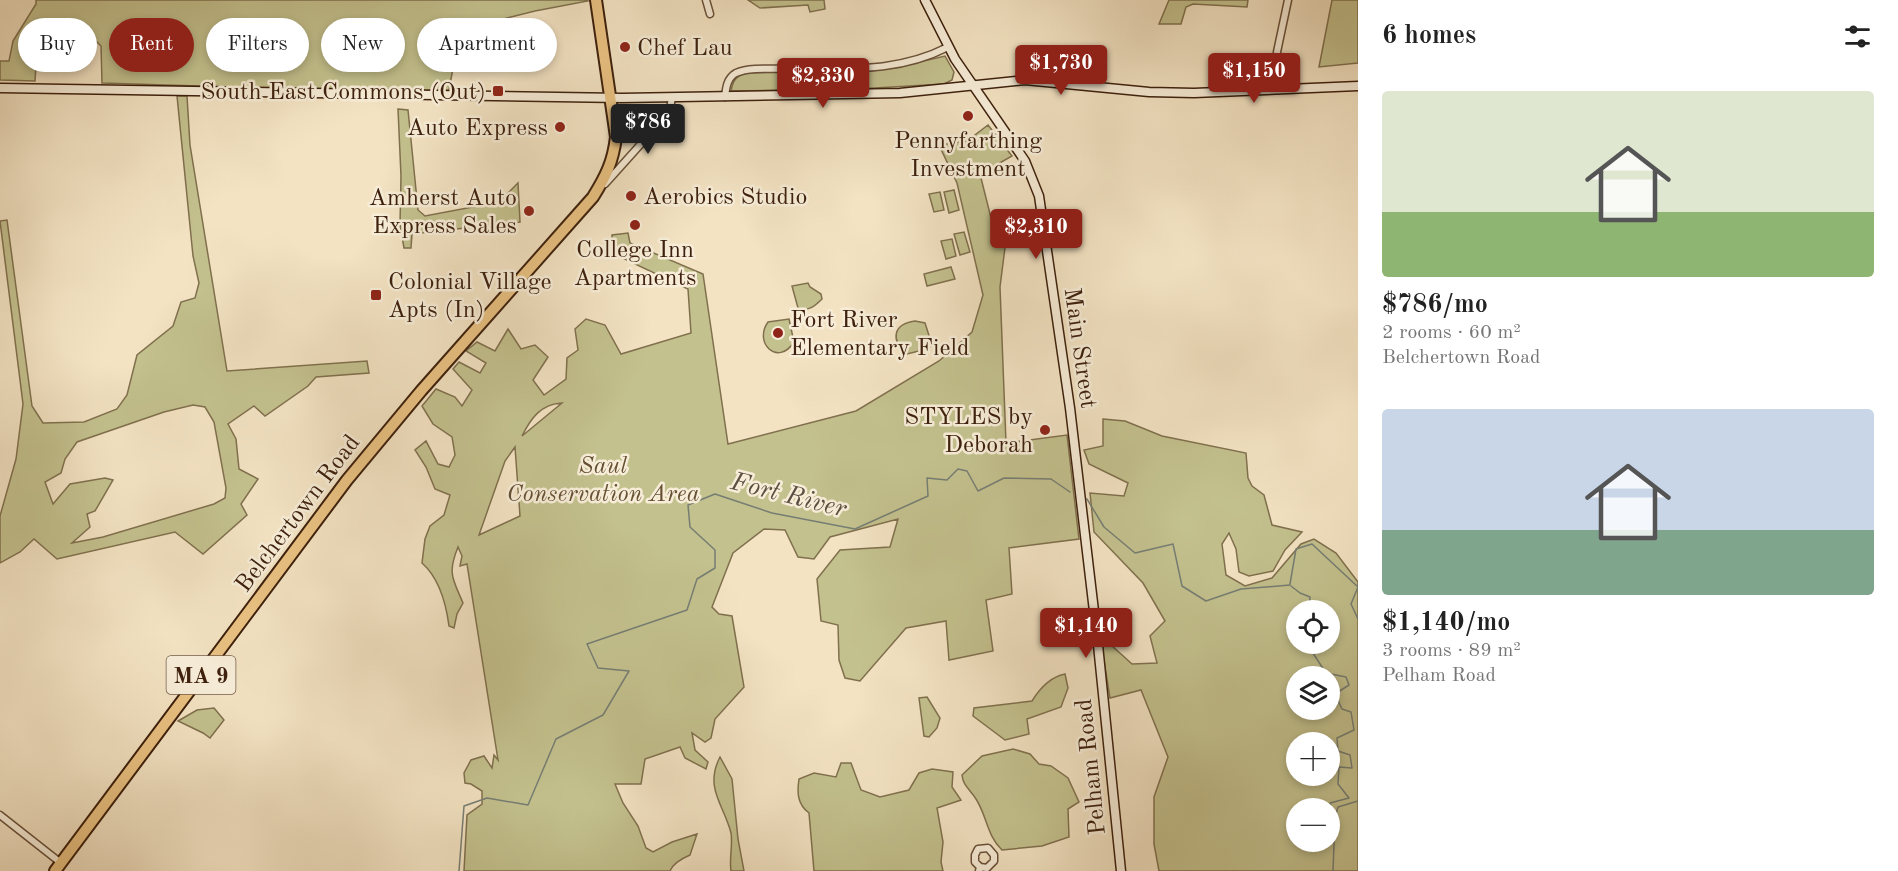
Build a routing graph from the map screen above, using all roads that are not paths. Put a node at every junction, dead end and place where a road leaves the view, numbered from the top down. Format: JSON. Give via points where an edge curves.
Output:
{"nodes":[{"id":1,"x":596,"y":0,"type":"edge"},
{"id":2,"x":706,"y":0,"type":"edge"},
{"id":3,"x":925,"y":0,"type":"edge"},
{"id":4,"x":1288,"y":0,"type":"edge"},
{"id":5,"x":710,"y":14,"type":"dead end"},
{"id":6,"x":948,"y":47,"type":"junction"},
{"id":7,"x":972,"y":85,"type":"junction"},
{"id":8,"x":1358,"y":86,"type":"edge"},
{"id":9,"x":0,"y":88,"type":"edge"},
{"id":10,"x":1278,"y":90,"type":"junction"},
{"id":11,"x":725,"y":97,"type":"junction"},
{"id":12,"x":611,"y":98,"type":"junction"},
{"id":13,"x":672,"y":98,"type":"junction"},
{"id":14,"x":593,"y":197,"type":"junction"},
{"id":15,"x":1074,"y":445,"type":"joint"},
{"id":16,"x":0,"y":814,"type":"edge"},
{"id":17,"x":58,"y":867,"type":"edge"},
{"id":18,"x":1121,"y":871,"type":"edge"}],
"edges":[{"from":1,"to":12,"type":"highway","number":"MA 9"},
{"from":2,"to":5,"type":"street"},
{"from":3,"to":6,"type":"main road","name":"Main Street"},
{"from":4,"to":10,"type":"street","via":[[1276,52]]},
{"from":6,"to":7,"type":"main road","name":"Main Street"},
{"from":6,"to":11,"type":"street","via":[[922,59],[889,67],[737,73],[730,78]]},
{"from":7,"to":10,"type":"main road","via":[[1025,80],[1149,92]]},
{"from":7,"to":11,"type":"main road","via":[[918,93]]},
{"from":7,"to":15,"type":"main road","name":"Main Street","via":[[1024,161],[1039,196]]},
{"from":8,"to":10,"type":"main road"},
{"from":9,"to":12,"type":"main road"},
{"from":11,"to":13,"type":"main road"},
{"from":12,"to":13,"type":"main road"},
{"from":12,"to":14,"type":"highway","name":"Belchertown Road","number":"MA 9","via":[[614,152]]},
{"from":13,"to":14,"type":"street","name":"Belchertown Road","via":[[657,128]]},
{"from":14,"to":17,"type":"highway","name":"Belchertown Road","number":"MA 9","via":[[408,405],[347,480]]},
{"from":15,"to":18,"type":"main road","name":"Pelham Road"},
{"from":16,"to":17,"type":"street"}]}
